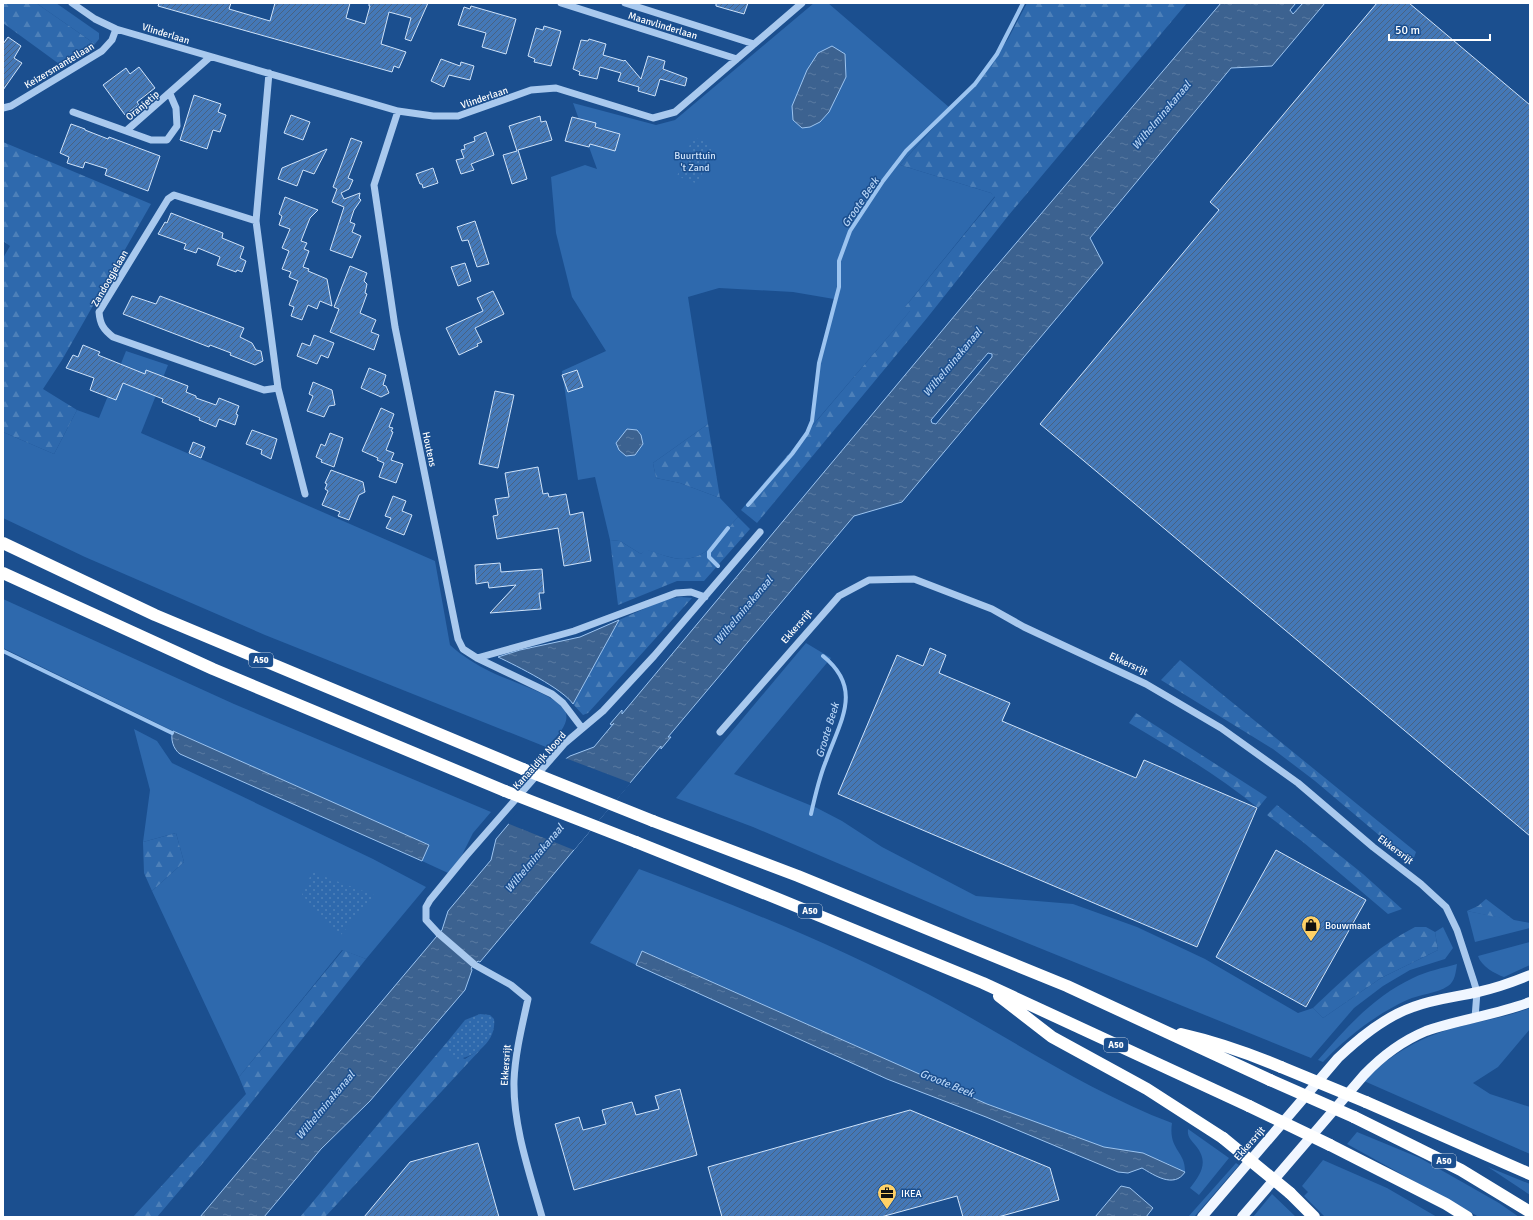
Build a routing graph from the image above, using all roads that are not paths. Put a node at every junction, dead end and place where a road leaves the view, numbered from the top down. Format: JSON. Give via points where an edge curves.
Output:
{"nodes":[{"id":1,"x":72,"y":3,"type":"edge"},
{"id":2,"x":561,"y":3,"type":"edge"},
{"id":3,"x":625,"y":3,"type":"edge"},
{"id":4,"x":802,"y":3,"type":"edge"},
{"id":5,"x":116,"y":29,"type":"junction"},
{"id":6,"x":754,"y":44,"type":"junction"},
{"id":7,"x":210,"y":57,"type":"junction"},
{"id":8,"x":737,"y":59,"type":"junction"},
{"id":9,"x":269,"y":73,"type":"junction"},
{"id":10,"x":170,"y":94,"type":"junction"},
{"id":11,"x":3,"y":108,"type":"edge"},
{"id":12,"x":398,"y":111,"type":"junction"},
{"id":13,"x":73,"y":112,"type":"dead end"},
{"id":14,"x":126,"y":131,"type":"junction"},
{"id":15,"x":256,"y":221,"type":"junction"},
{"id":16,"x":278,"y":388,"type":"junction"},
{"id":17,"x":305,"y":494,"type":"dead end"},
{"id":18,"x":760,"y":532,"type":"dead end"},
{"id":19,"x":3,"y":543,"type":"edge"},
{"id":20,"x":3,"y":573,"type":"edge"},
{"id":21,"x":704,"y":597,"type":"junction"},
{"id":22,"x":477,"y":658,"type":"junction"},
{"id":23,"x":582,"y":728,"type":"junction"},
{"id":24,"x":720,"y":732,"type":"dead end"},
{"id":25,"x":475,"y":966,"type":"joint"},
{"id":26,"x":1530,"y":975,"type":"edge"},
{"id":27,"x":983,"y":983,"type":"junction"},
{"id":28,"x":1477,"y":992,"type":"junction"},
{"id":29,"x":1530,"y":1002,"type":"edge"},
{"id":30,"x":1475,"y":1018,"type":"junction"},
{"id":31,"x":1159,"y":1029,"type":"junction"},
{"id":32,"x":1530,"y":1174,"type":"edge"},
{"id":33,"x":1530,"y":1212,"type":"edge"},
{"id":34,"x":542,"y":1217,"type":"edge"},
{"id":35,"x":1202,"y":1217,"type":"edge"},
{"id":36,"x":1242,"y":1217,"type":"edge"},
{"id":37,"x":1314,"y":1217,"type":"edge"},
{"id":38,"x":1467,"y":1217,"type":"edge"}],
"edges":[{"from":1,"to":5,"type":"street","name":"Vlinderlaan","via":[[95,19]]},
{"from":2,"to":8,"type":"street","name":"Maanvlinderlaan"},
{"from":3,"to":6,"type":"street","name":"Maanvlinderlaan"},
{"from":4,"to":6,"type":"street","name":"Vlinderlaan"},
{"from":5,"to":7,"type":"street","name":"Vlinderlaan"},
{"from":5,"to":11,"type":"street","name":"Keizersmantellaan","via":[[112,40],[102,50],[11,106]]},
{"from":6,"to":8,"type":"street","name":"Vlinderlaan"},
{"from":7,"to":9,"type":"street","name":"Vlinderlaan"},
{"from":7,"to":10,"type":"street","name":"Oranjetip"},
{"from":8,"to":12,"type":"street","name":"Vlinderlaan","via":[[675,112],[653,118],[556,88],[531,90],[458,116],[433,116]]},
{"from":9,"to":12,"type":"street","name":"Vlinderlaan"},
{"from":9,"to":15,"type":"street"},
{"from":10,"to":14,"type":"street","name":"Oranjetip"},
{"from":10,"to":14,"type":"street","name":"Oranjetip","via":[[176,108],[177,126],[167,140],[151,140]]},
{"from":12,"to":22,"type":"street","name":"Houtens","via":[[374,184],[375,192],[395,327],[458,639],[463,649]]},
{"from":13,"to":14,"type":"street","name":"Oranjetip"},
{"from":15,"to":16,"type":"street"},
{"from":15,"to":16,"type":"street","name":"Zandoogjelaan","via":[[174,195],[168,199],[99,312],[100,322],[104,330],[114,337],[264,390]]},
{"from":16,"to":17,"type":"street"},
{"from":18,"to":21,"type":"street","name":"Kanaaldijk Noord"},
{"from":19,"to":31,"type":"highway","number":"A50","bridge":true,"via":[[155,615],[523,769],[963,942]]},
{"from":20,"to":27,"type":"highway","number":"A50","bridge":true,"via":[[213,669],[505,791]]},
{"from":21,"to":22,"type":"street","via":[[691,592],[676,594],[574,631]]},
{"from":21,"to":23,"type":"street","name":"Kanaaldijk Noord","via":[[603,711]]},
{"from":22,"to":23,"type":"street","name":"Houtens","via":[[552,694],[563,703]]},
{"from":23,"to":25,"type":"street","name":"Kanaaldijk Noord","via":[[565,743],[466,856],[426,907],[426,920]]},
{"from":24,"to":28,"type":"street","name":"Ekkersrijt","via":[[839,596],[869,580],[914,579],[992,609],[1024,627],[1146,684],[1221,728],[1298,784],[1446,907],[1458,930]]},
{"from":25,"to":34,"type":"street","name":"Ekkersrijt","via":[[511,984],[528,999],[519,1039],[514,1082],[524,1151]]},
{"from":26,"to":28,"type":"main road","name":"Ekkersrijt"},
{"from":27,"to":37,"type":"highway","number":"A50","bridge":true,"via":[[1052,1037],[1147,1089],[1222,1138],[1269,1174]]},
{"from":27,"to":38,"type":"highway","number":"A50","bridge":true,"via":[[1330,1145]]},
{"from":28,"to":30,"type":"street","name":"Ekkersrijt"},
{"from":28,"to":35,"type":"main road","name":"Ekkersrijt","via":[[1442,998],[1411,1008],[1379,1024],[1353,1043]]},
{"from":29,"to":30,"type":"main road"},
{"from":30,"to":36,"type":"main road","via":[[1427,1031],[1403,1042],[1379,1059]]},
{"from":31,"to":32,"type":"highway","number":"A50","bridge":true,"via":[[1251,1054]]},
{"from":31,"to":33,"type":"highway","number":"A50","bridge":true,"via":[[1354,1117],[1461,1170]]}]}
